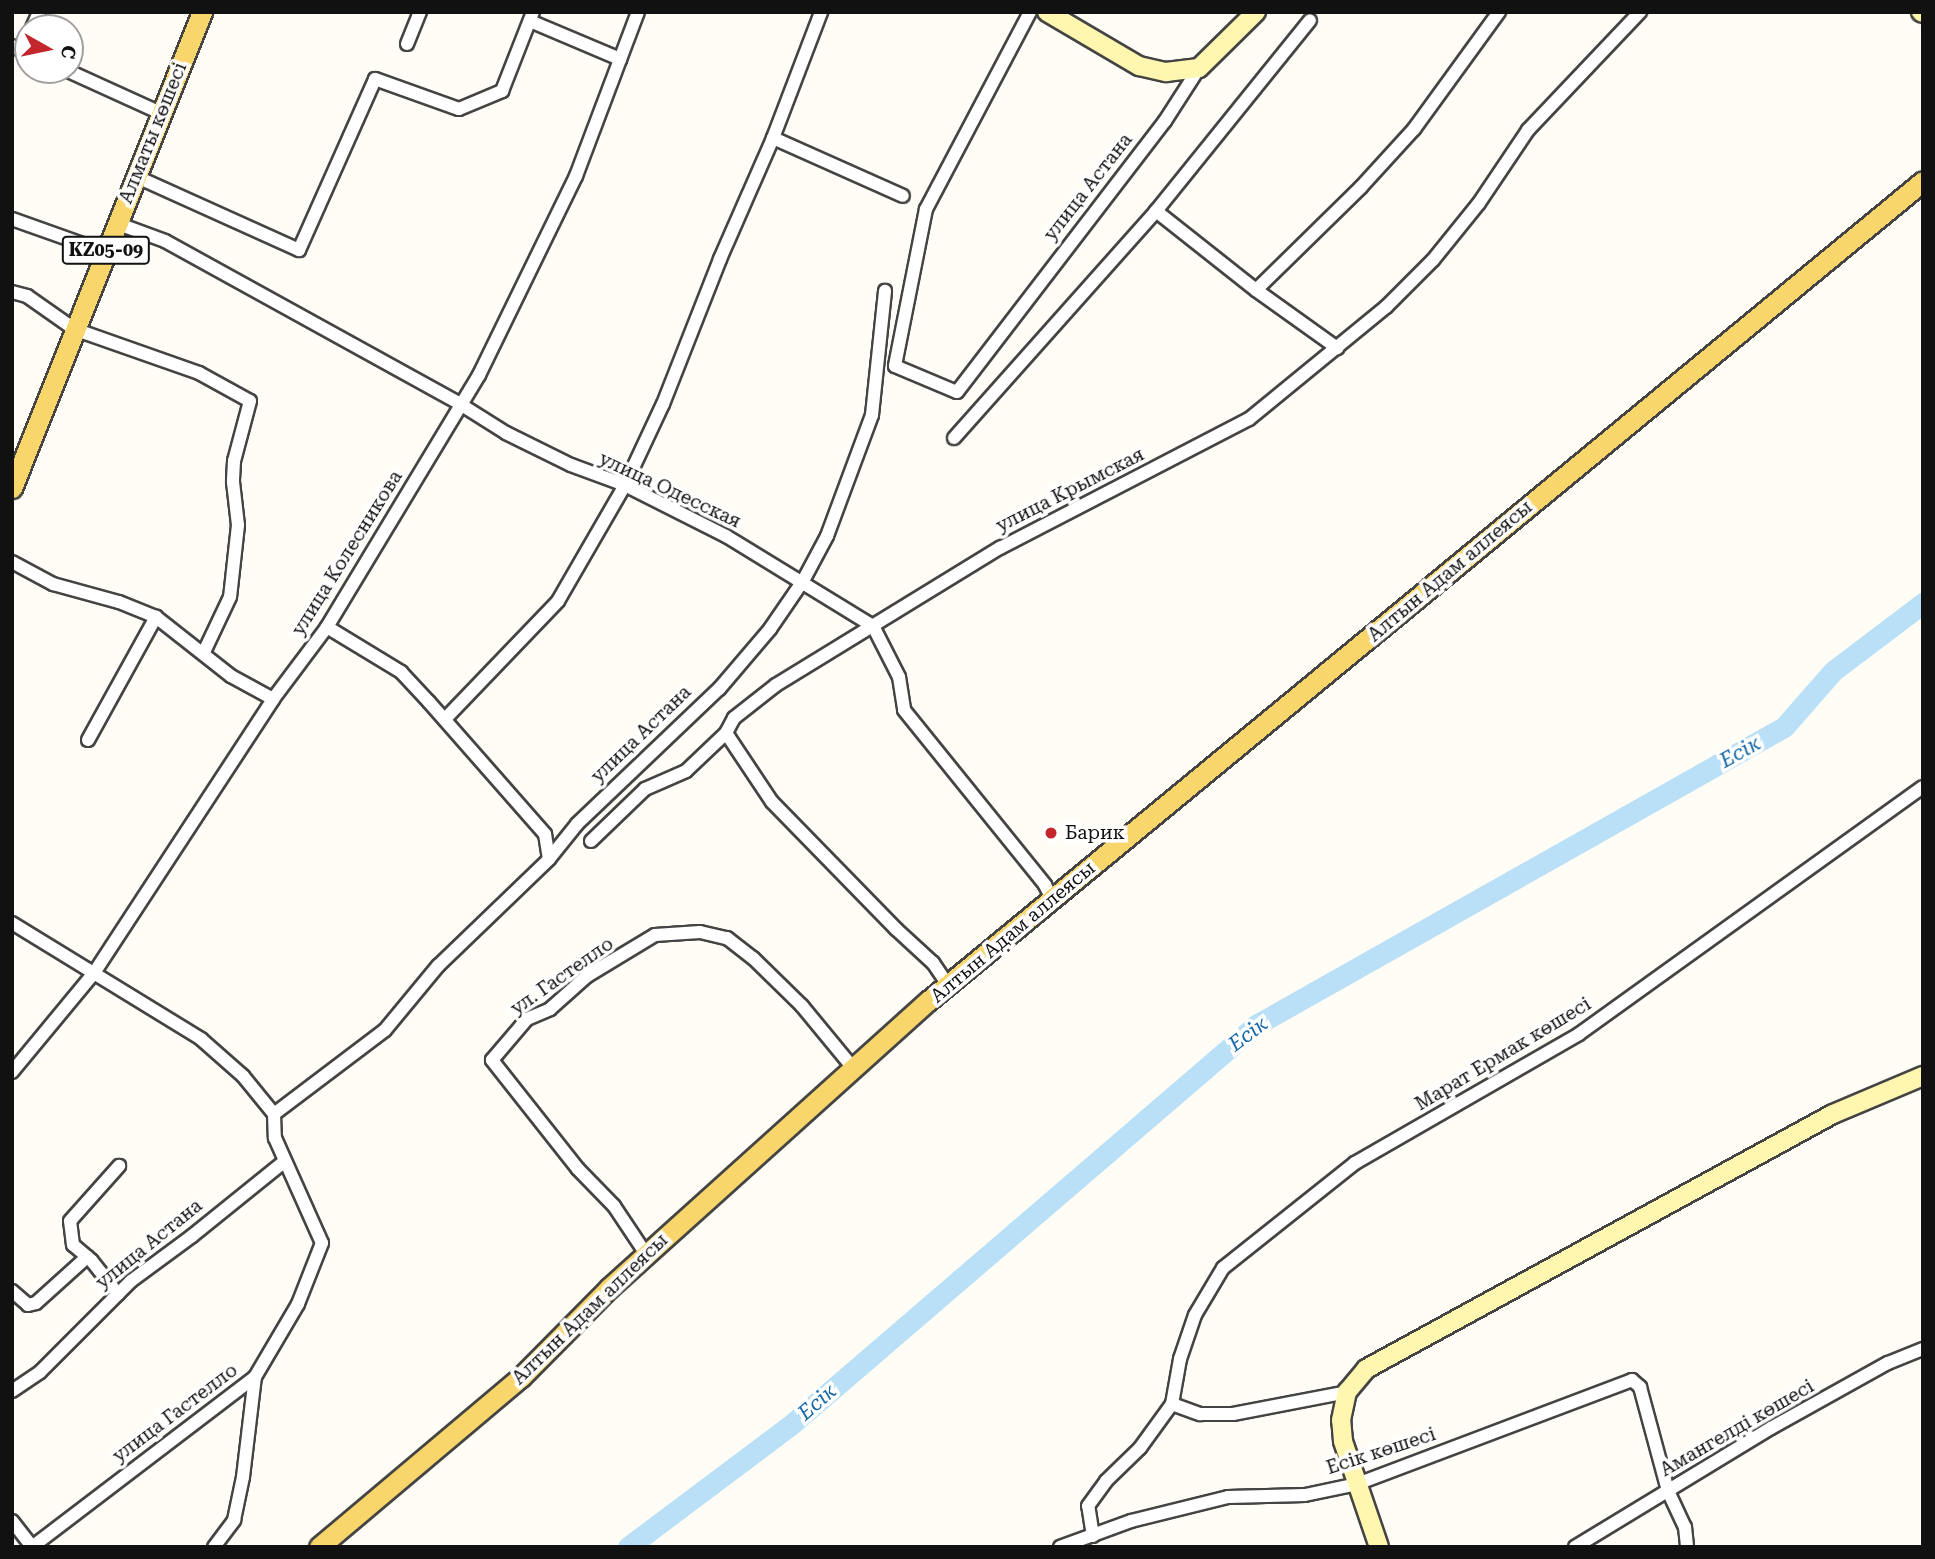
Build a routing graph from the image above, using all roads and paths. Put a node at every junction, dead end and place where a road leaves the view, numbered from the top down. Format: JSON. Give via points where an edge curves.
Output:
{"nodes":[{"id":1,"x":202,"y":12,"type":"edge"},
{"id":2,"x":420,"y":12,"type":"edge"},
{"id":3,"x":639,"y":12,"type":"edge"},
{"id":4,"x":821,"y":12,"type":"edge"},
{"id":5,"x":1030,"y":12,"type":"edge"},
{"id":6,"x":1047,"y":12,"type":"edge"},
{"id":7,"x":1256,"y":12,"type":"edge"},
{"id":8,"x":1499,"y":12,"type":"edge"},
{"id":9,"x":1640,"y":12,"type":"edge"},
{"id":10,"x":531,"y":17,"type":"edge"},
{"id":11,"x":1310,"y":20,"type":"dead end"},
{"id":12,"x":407,"y":44,"type":"dead end"},
{"id":13,"x":620,"y":59,"type":"junction"},
{"id":14,"x":1199,"y":68,"type":"junction"},
{"id":15,"x":84,"y":78,"type":"edge"},
{"id":16,"x":161,"y":113,"type":"junction"},
{"id":17,"x":773,"y":138,"type":"junction"},
{"id":18,"x":135,"y":176,"type":"junction"},
{"id":19,"x":1923,"y":181,"type":"edge"},
{"id":20,"x":903,"y":196,"type":"dead end"},
{"id":21,"x":1156,"y":211,"type":"junction"},
{"id":22,"x":12,"y":219,"type":"edge"},
{"id":23,"x":116,"y":223,"type":"junction"},
{"id":24,"x":105,"y":252,"type":"junction"},
{"id":25,"x":1256,"y":290,"type":"junction"},
{"id":26,"x":885,"y":291,"type":"dead end"},
{"id":27,"x":12,"y":292,"type":"edge"},
{"id":28,"x":74,"y":329,"type":"junction"},
{"id":29,"x":1337,"y":348,"type":"junction"},
{"id":30,"x":460,"y":404,"type":"junction"},
{"id":31,"x":954,"y":438,"type":"dead end"},
{"id":32,"x":625,"y":485,"type":"junction"},
{"id":33,"x":12,"y":488,"type":"edge"},
{"id":34,"x":12,"y":562,"type":"edge"},
{"id":35,"x":803,"y":581,"type":"junction"},
{"id":36,"x":156,"y":617,"type":"junction"},
{"id":37,"x":327,"y":626,"type":"junction"},
{"id":38,"x":873,"y":626,"type":"junction"},
{"id":39,"x":204,"y":652,"type":"junction"},
{"id":40,"x":273,"y":699,"type":"junction"},
{"id":41,"x":445,"y":719,"type":"junction"},
{"id":42,"x":726,"y":733,"type":"junction"},
{"id":43,"x":88,"y":740,"type":"dead end"},
{"id":44,"x":1923,"y":788,"type":"edge"},
{"id":45,"x":590,"y":841,"type":"dead end"},
{"id":46,"x":549,"y":859,"type":"junction"},
{"id":47,"x":1052,"y":899,"type":"junction"},
{"id":48,"x":12,"y":923,"type":"edge"},
{"id":49,"x":94,"y":973,"type":"junction"},
{"id":50,"x":948,"y":985,"type":"junction"},
{"id":51,"x":853,"y":1069,"type":"junction"},
{"id":52,"x":12,"y":1072,"type":"edge"},
{"id":53,"x":1923,"y":1076,"type":"edge"},
{"id":54,"x":274,"y":1114,"type":"junction"},
{"id":55,"x":285,"y":1161,"type":"junction"},
{"id":56,"x":119,"y":1166,"type":"dead end"},
{"id":57,"x":646,"y":1254,"type":"junction"},
{"id":58,"x":87,"y":1257,"type":"junction"},
{"id":59,"x":12,"y":1292,"type":"edge"},
{"id":60,"x":118,"y":1294,"type":"junction"},
{"id":61,"x":1923,"y":1349,"type":"edge"},
{"id":62,"x":255,"y":1377,"type":"junction"},
{"id":63,"x":12,"y":1391,"type":"edge"},
{"id":64,"x":1347,"y":1392,"type":"junction"},
{"id":65,"x":1172,"y":1404,"type":"junction"},
{"id":66,"x":1357,"y":1484,"type":"junction"},
{"id":67,"x":1668,"y":1491,"type":"junction"},
{"id":68,"x":12,"y":1521,"type":"edge"},
{"id":69,"x":1093,"y":1536,"type":"junction"},
{"id":70,"x":1079,"y":1544,"type":"edge"},
{"id":71,"x":32,"y":1547,"type":"edge"},
{"id":72,"x":215,"y":1547,"type":"edge"},
{"id":73,"x":319,"y":1547,"type":"edge"},
{"id":74,"x":1060,"y":1547,"type":"edge"},
{"id":75,"x":1379,"y":1547,"type":"edge"},
{"id":76,"x":1575,"y":1547,"type":"edge"},
{"id":77,"x":1687,"y":1547,"type":"edge"}],
"edges":[{"from":1,"to":16,"type":"main road","name":"Алматы көшесі","number":"KZ05-09"},
{"from":2,"to":12,"type":"street"},
{"from":3,"to":13,"type":"street","name":"улица Колесникова"},
{"from":4,"to":17,"type":"street"},
{"from":5,"to":14,"type":"street","name":"улица Астана","via":[[926,209],[895,366],[957,392],[1165,121]]},
{"from":6,"to":14,"type":"street","via":[[1139,65],[1166,72]]},
{"from":7,"to":14,"type":"street","name":"улица Астана"},
{"from":8,"to":25,"type":"street","via":[[1413,129]]},
{"from":9,"to":29,"type":"street","name":"улица Крымская","via":[[1528,130],[1479,203],[1433,260]]},
{"from":10,"to":13,"type":"street"},
{"from":10,"to":18,"type":"street","via":[[502,91],[459,109],[375,79],[299,250]]},
{"from":11,"to":21,"type":"street"},
{"from":13,"to":30,"type":"street","name":"улица Колесникова","via":[[576,176],[479,375]]},
{"from":15,"to":16,"type":"street"},
{"from":16,"to":18,"type":"main road","name":"Алматы көшесі","number":"KZ05-09"},
{"from":17,"to":20,"type":"street"},
{"from":17,"to":32,"type":"street"},
{"from":18,"to":23,"type":"main road","name":"Алматы көшесі","number":"KZ05-09"},
{"from":19,"to":47,"type":"main road","name":"Алтын Адам аллеясы"},
{"from":21,"to":25,"type":"street"},
{"from":21,"to":31,"type":"street"},
{"from":22,"to":24,"type":"street"},
{"from":23,"to":24,"type":"main road","name":"Алматы көшесі","number":"KZ05-09"},
{"from":23,"to":30,"type":"street","name":"улица Одесская","via":[[164,241]]},
{"from":24,"to":28,"type":"main road","name":"Алматы көшесі","number":"KZ05-09"},
{"from":25,"to":29,"type":"street"},
{"from":26,"to":35,"type":"street","name":"улица Астана","via":[[872,415],[827,536]]},
{"from":27,"to":28,"type":"street","via":[[27,296]]},
{"from":28,"to":33,"type":"main road","name":"Алматы көшесі","number":"KZ05-09"},
{"from":28,"to":39,"type":"street","via":[[199,373],[250,401],[234,461],[239,525],[230,597]]},
{"from":29,"to":38,"type":"street","name":"улица Крымская","via":[[1249,419],[1000,548]]},
{"from":30,"to":32,"type":"street","name":"улица Одесская","via":[[571,466]]},
{"from":30,"to":37,"type":"street","name":"улица Колесникова"},
{"from":32,"to":35,"type":"street","name":"улица Одесская"},
{"from":32,"to":41,"type":"street","via":[[558,601]]},
{"from":34,"to":36,"type":"street","via":[[53,584]]},
{"from":35,"to":38,"type":"street","name":"улица Одесская"},
{"from":35,"to":46,"type":"street","name":"улица Астана","via":[[719,689],[577,824]]},
{"from":36,"to":39,"type":"street"},
{"from":36,"to":43,"type":"street"},
{"from":37,"to":40,"type":"street","name":"улица Колесникова"},
{"from":37,"to":41,"type":"street","via":[[401,672]]},
{"from":38,"to":42,"type":"street","name":"улица Крымская","via":[[776,685],[734,718]]},
{"from":38,"to":47,"type":"street","via":[[899,677],[904,710]]},
{"from":39,"to":40,"type":"street","via":[[231,676]]},
{"from":40,"to":49,"type":"street","name":"улица Колесникова"},
{"from":41,"to":46,"type":"street","via":[[545,834]]},
{"from":42,"to":45,"type":"street","name":"улица Крымская","via":[[687,771],[645,789]]},
{"from":42,"to":50,"type":"street","via":[[772,802],[933,963]]},
{"from":44,"to":65,"type":"street","name":"Марат Ермак көшесі","via":[[1579,1034],[1355,1163],[1223,1268],[1195,1315],[1180,1359]]},
{"from":46,"to":54,"type":"street","name":"улица Астана","via":[[439,966],[384,1030]]},
{"from":47,"to":50,"type":"main road","name":"Алтын Адам аллеясы"},
{"from":48,"to":49,"type":"street"},
{"from":49,"to":52,"type":"street","name":"улица Колесникова"},
{"from":49,"to":54,"type":"street","via":[[201,1039],[243,1076]]},
{"from":50,"to":51,"type":"main road","name":"Алтын Адам аллеясы"},
{"from":51,"to":57,"type":"main road","name":"Алтын Адам аллеясы"},
{"from":51,"to":57,"type":"street","name":"ул. Гастелло","via":[[802,1006],[754,958],[727,938],[700,932],[655,935],[587,976],[550,1009],[527,1019],[492,1060],[578,1169],[614,1206]]},
{"from":53,"to":64,"type":"street","via":[[1833,1114],[1366,1368]]},
{"from":54,"to":55,"type":"street","via":[[275,1138]]},
{"from":55,"to":60,"type":"street","name":"улица Астана"},
{"from":55,"to":62,"type":"street","name":"улица Гастелло","via":[[322,1243],[298,1304]]},
{"from":56,"to":58,"type":"street","via":[[70,1222],[73,1245]]},
{"from":57,"to":73,"type":"main road","name":"Алтын Адам аллеясы","via":[[521,1377]]},
{"from":58,"to":59,"type":"street","via":[[36,1303],[28,1305]]},
{"from":58,"to":60,"type":"street"},
{"from":60,"to":63,"type":"street","name":"улица Астана","via":[[40,1372]]},
{"from":61,"to":67,"type":"street","name":"Амангелді көшесі","via":[[1888,1363]]},
{"from":62,"to":71,"type":"street","name":"улица Гастелло"},
{"from":62,"to":72,"type":"street","via":[[234,1520]]},
{"from":64,"to":65,"type":"street","via":[[1233,1415],[1200,1415]]},
{"from":64,"to":66,"type":"street","via":[[1340,1420]]},
{"from":65,"to":69,"type":"street","via":[[1088,1506]]},
{"from":66,"to":67,"type":"street","name":"Есік көшесі","via":[[1632,1380],[1640,1387]]},
{"from":66,"to":69,"type":"street","name":"Есік көшесі","via":[[1305,1494],[1228,1497],[1131,1521]]},
{"from":66,"to":75,"type":"street"},
{"from":67,"to":76,"type":"street","name":"Амангелді көшесі"},
{"from":67,"to":77,"type":"street","via":[[1685,1527]]},
{"from":68,"to":71,"type":"street"},
{"from":69,"to":70,"type":"street","name":"Есік көшесі"},
{"from":70,"to":74,"type":"street","name":"Есік көшесі"}]}
